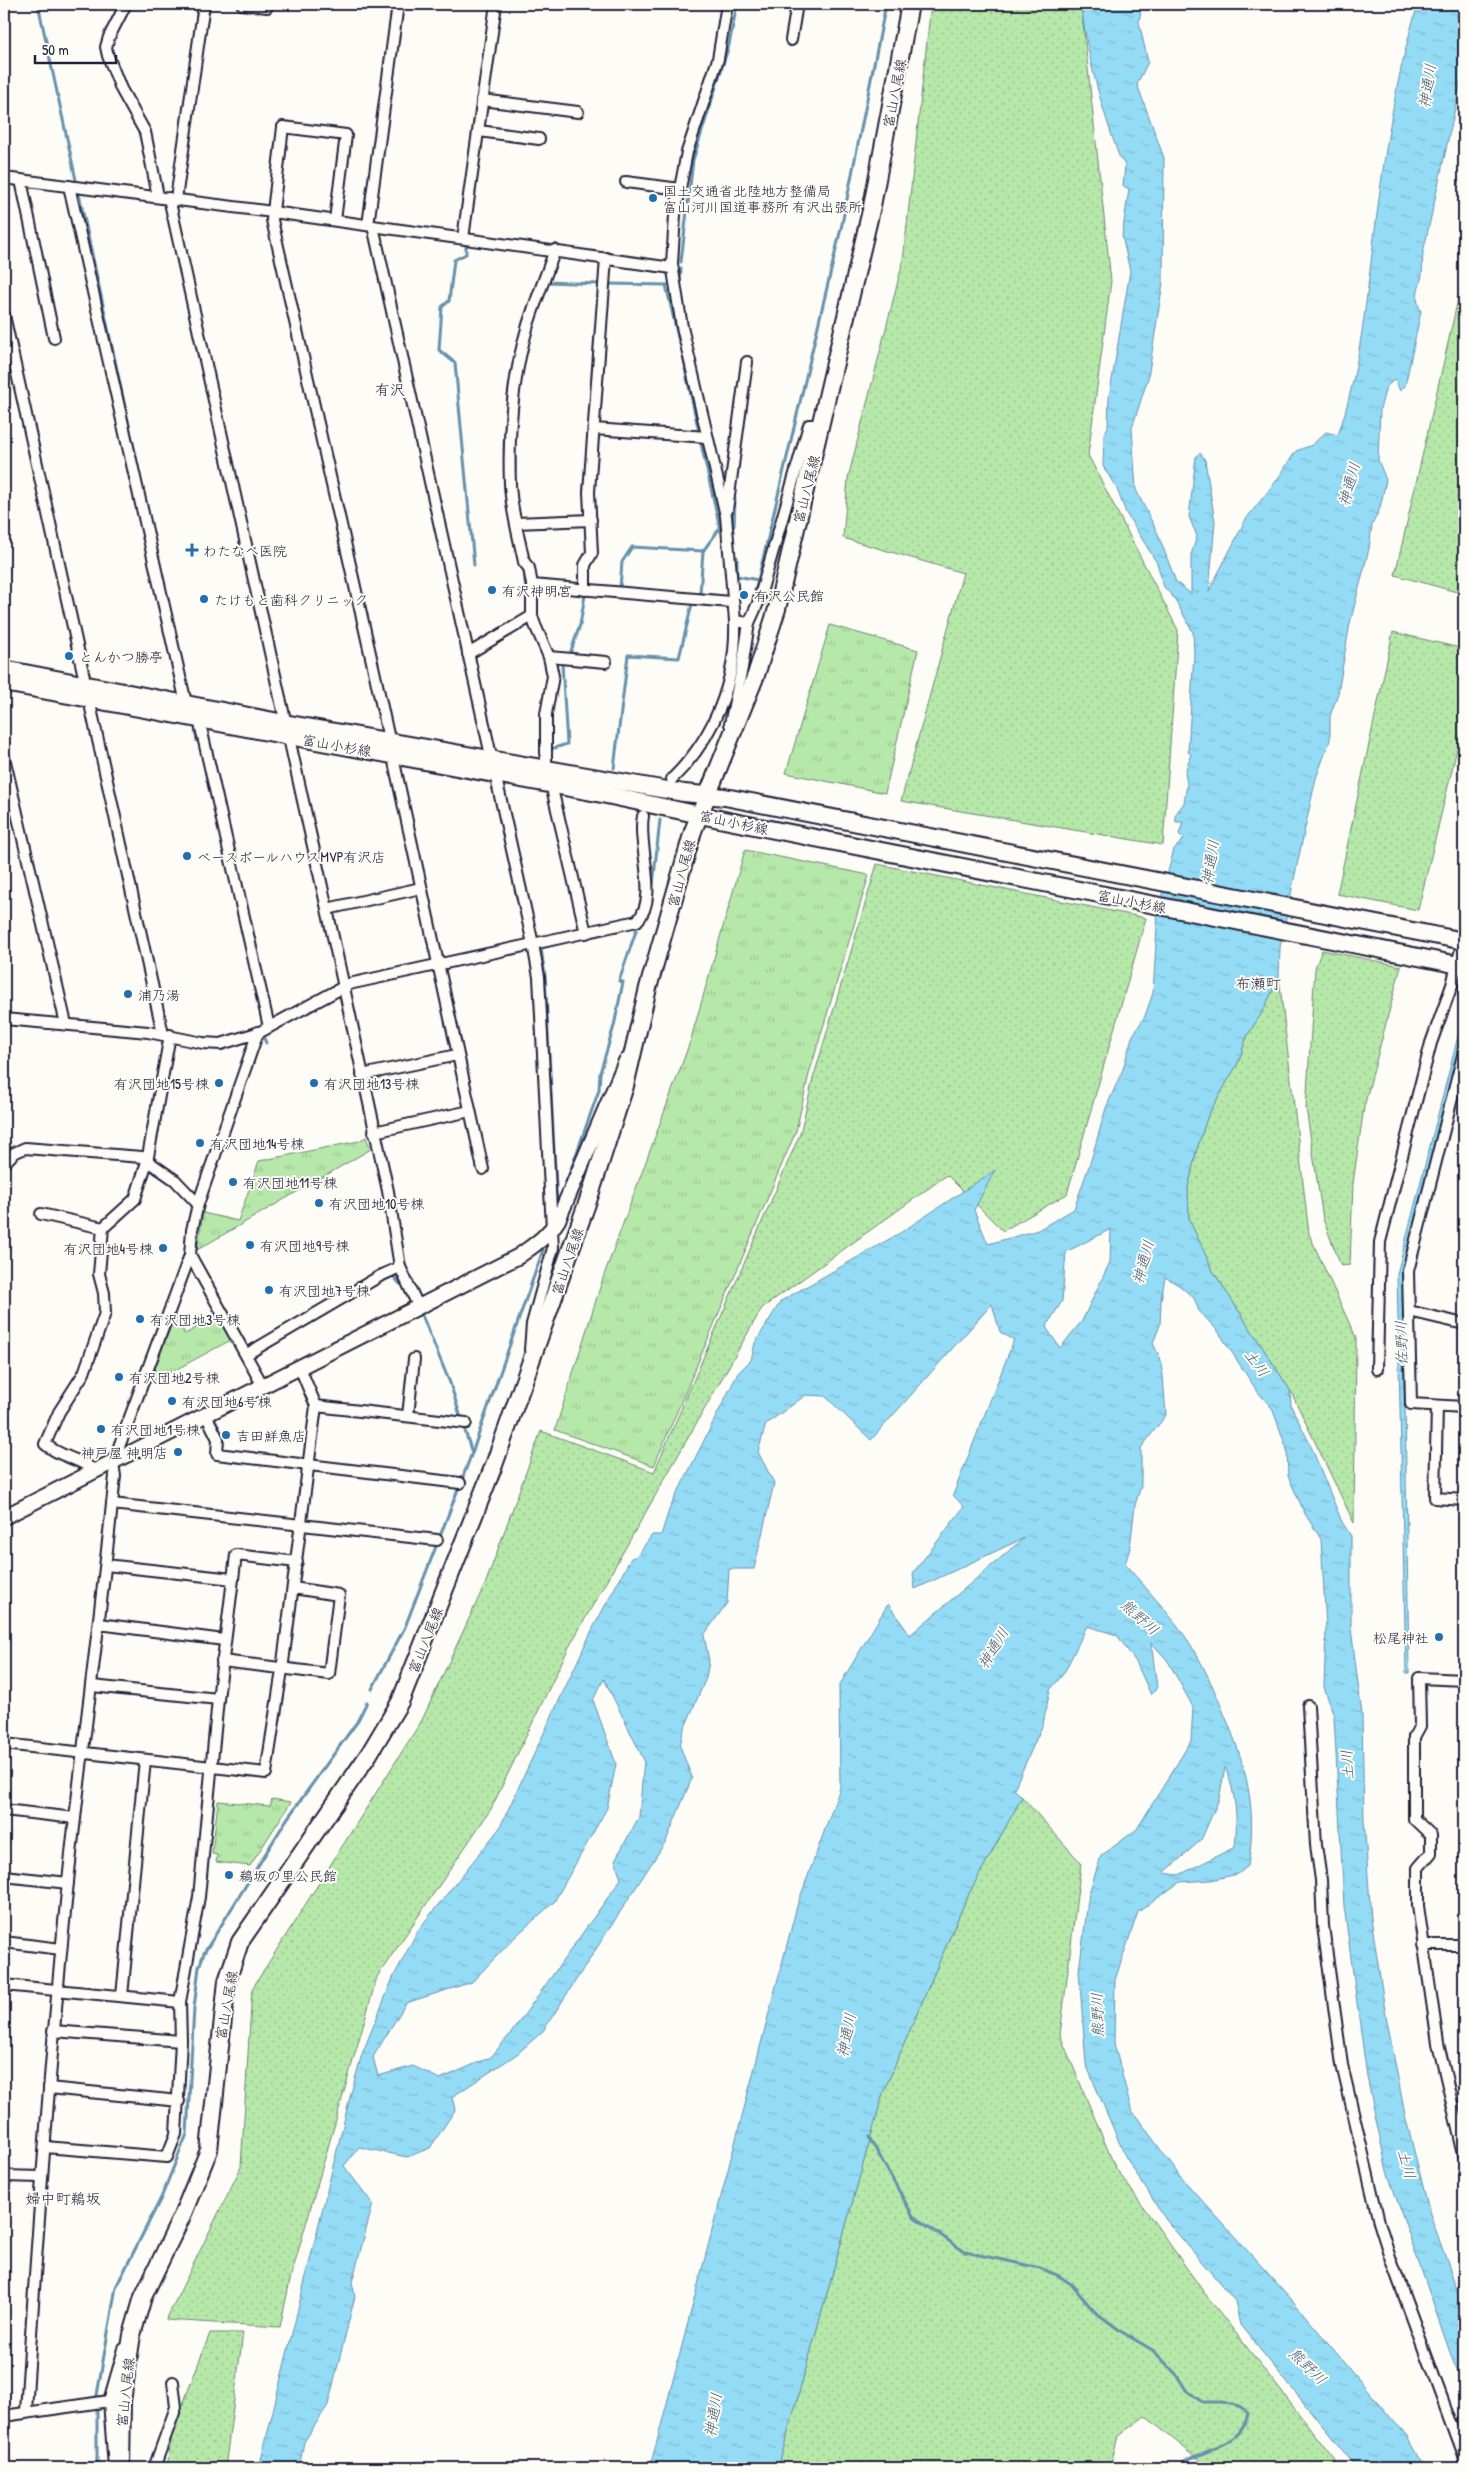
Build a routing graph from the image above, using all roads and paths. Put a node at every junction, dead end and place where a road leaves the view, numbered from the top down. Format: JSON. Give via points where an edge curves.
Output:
{"nodes":[{"id":1,"x":126,"y":4,"type":"edge"},
{"id":2,"x":204,"y":4,"type":"edge"},
{"id":3,"x":242,"y":4,"type":"edge"},
{"id":4,"x":398,"y":4,"type":"edge"},
{"id":5,"x":496,"y":4,"type":"edge"},
{"id":6,"x":727,"y":4,"type":"edge"},
{"id":7,"x":797,"y":4,"type":"edge"},
{"id":8,"x":910,"y":4,"type":"edge"},
{"id":9,"x":267,"y":7,"type":"dead end"},
{"id":10,"x":791,"y":40,"type":"dead end"},
{"id":11,"x":482,"y":100,"type":"junction"},
{"id":12,"x":578,"y":112,"type":"dead end"},
{"id":13,"x":479,"y":131,"type":"junction"},
{"id":14,"x":539,"y":139,"type":"dead end"},
{"id":15,"x":4,"y":178,"type":"edge"},
{"id":16,"x":21,"y":180,"type":"junction"},
{"id":17,"x":626,"y":182,"type":"dead end"},
{"id":18,"x":70,"y":186,"type":"junction"},
{"id":19,"x":680,"y":189,"type":"junction"},
{"id":20,"x":168,"y":198,"type":"junction"},
{"id":21,"x":273,"y":212,"type":"junction"},
{"id":22,"x":335,"y":220,"type":"junction"},
{"id":23,"x":371,"y":225,"type":"junction"},
{"id":24,"x":463,"y":238,"type":"junction"},
{"id":25,"x":555,"y":250,"type":"junction"},
{"id":26,"x":606,"y":258,"type":"junction"},
{"id":27,"x":672,"y":268,"type":"junction"},
{"id":28,"x":4,"y":315,"type":"edge"},
{"id":29,"x":54,"y":338,"type":"dead end"},
{"id":30,"x":747,"y":362,"type":"dead end"},
{"id":31,"x":822,"y":425,"type":"junction"},
{"id":32,"x":594,"y":429,"type":"junction"},
{"id":33,"x":707,"y":436,"type":"junction"},
{"id":34,"x":726,"y":516,"type":"junction"},
{"id":35,"x":591,"y":520,"type":"junction"},
{"id":36,"x":516,"y":523,"type":"junction"},
{"id":37,"x":532,"y":586,"type":"junction"},
{"id":38,"x":584,"y":590,"type":"junction"},
{"id":39,"x":732,"y":602,"type":"junction"},
{"id":40,"x":532,"y":616,"type":"junction"},
{"id":41,"x":735,"y":621,"type":"junction"},
{"id":42,"x":749,"y":623,"type":"junction"},
{"id":43,"x":468,"y":654,"type":"junction"},
{"id":44,"x":549,"y":657,"type":"junction"},
{"id":45,"x":606,"y":662,"type":"dead end"},
{"id":46,"x":4,"y":669,"type":"edge"},
{"id":47,"x":4,"y":683,"type":"edge"},
{"id":48,"x":88,"y":692,"type":"junction"},
{"id":49,"x":186,"y":703,"type":"junction"},
{"id":50,"x":199,"y":719,"type":"junction"},
{"id":51,"x":286,"y":730,"type":"junction"},
{"id":52,"x":390,"y":747,"type":"junction"},
{"id":53,"x":4,"y":757,"type":"edge"},
{"id":54,"x":722,"y":761,"type":"junction"},
{"id":55,"x":546,"y":762,"type":"dead end"},
{"id":56,"x":493,"y":766,"type":"junction"},
{"id":57,"x":672,"y":779,"type":"dead end"},
{"id":58,"x":553,"y":794,"type":"dead end"},
{"id":59,"x":707,"y":795,"type":"junction"},
{"id":60,"x":699,"y":815,"type":"junction"},
{"id":61,"x":643,"y":816,"type":"dead end"},
{"id":62,"x":421,"y":888,"type":"junction"},
{"id":63,"x":327,"y":909,"type":"junction"},
{"id":64,"x":586,"y":933,"type":"junction"},
{"id":65,"x":1461,"y":939,"type":"edge"},
{"id":66,"x":533,"y":944,"type":"junction"},
{"id":67,"x":1456,"y":965,"type":"edge"},
{"id":68,"x":438,"y":966,"type":"junction"},
{"id":69,"x":343,"y":989,"type":"junction"},
{"id":70,"x":4,"y":1019,"type":"edge"},
{"id":71,"x":66,"y":1024,"type":"junction"},
{"id":72,"x":269,"y":1026,"type":"junction"},
{"id":73,"x":258,"y":1032,"type":"junction"},
{"id":74,"x":167,"y":1035,"type":"junction"},
{"id":75,"x":634,"y":1042,"type":"junction"},
{"id":76,"x":1464,"y":1051,"type":"edge"},
{"id":77,"x":458,"y":1055,"type":"junction"},
{"id":78,"x":362,"y":1075,"type":"junction"},
{"id":79,"x":470,"y":1110,"type":"junction"},
{"id":80,"x":374,"y":1132,"type":"junction"},
{"id":81,"x":147,"y":1162,"type":"junction"},
{"id":82,"x":4,"y":1163,"type":"edge"},
{"id":83,"x":483,"y":1169,"type":"dead end"},
{"id":84,"x":198,"y":1204,"type":"junction"},
{"id":85,"x":41,"y":1214,"type":"dead end"},
{"id":86,"x":104,"y":1228,"type":"junction"},
{"id":87,"x":550,"y":1233,"type":"junction"},
{"id":88,"x":190,"y":1255,"type":"junction"},
{"id":89,"x":400,"y":1267,"type":"junction"},
{"id":90,"x":419,"y":1308,"type":"junction"},
{"id":91,"x":1409,"y":1311,"type":"junction"},
{"id":92,"x":1464,"y":1324,"type":"edge"},
{"id":93,"x":247,"y":1354,"type":"junction"},
{"id":94,"x":414,"y":1359,"type":"dead end"},
{"id":95,"x":300,"y":1368,"type":"junction"},
{"id":96,"x":1377,"y":1369,"type":"dead end"},
{"id":97,"x":528,"y":1373,"type":"junction"},
{"id":98,"x":262,"y":1386,"type":"junction"},
{"id":99,"x":316,"y":1406,"type":"junction"},
{"id":100,"x":1437,"y":1406,"type":"junction"},
{"id":101,"x":1464,"y":1407,"type":"edge"},
{"id":102,"x":206,"y":1415,"type":"junction"},
{"id":103,"x":408,"y":1416,"type":"junction"},
{"id":104,"x":466,"y":1422,"type":"dead end"},
{"id":105,"x":113,"y":1463,"type":"junction"},
{"id":106,"x":308,"y":1464,"type":"junction"},
{"id":107,"x":94,"y":1471,"type":"junction"},
{"id":108,"x":460,"y":1483,"type":"dead end"},
{"id":109,"x":1464,"y":1500,"type":"edge"},
{"id":110,"x":112,"y":1504,"type":"junction"},
{"id":111,"x":4,"y":1517,"type":"edge"},
{"id":112,"x":302,"y":1524,"type":"junction"},
{"id":113,"x":437,"y":1540,"type":"dead end"},
{"id":114,"x":296,"y":1562,"type":"junction"},
{"id":115,"x":106,"y":1564,"type":"junction"},
{"id":116,"x":232,"y":1579,"type":"junction"},
{"id":117,"x":293,"y":1588,"type":"junction"},
{"id":118,"x":99,"y":1624,"type":"junction"},
{"id":119,"x":224,"y":1640,"type":"junction"},
{"id":120,"x":222,"y":1661,"type":"junction"},
{"id":121,"x":282,"y":1670,"type":"junction"},
{"id":122,"x":1464,"y":1680,"type":"edge"},
{"id":123,"x":92,"y":1686,"type":"junction"},
{"id":124,"x":218,"y":1699,"type":"junction"},
{"id":125,"x":1308,"y":1706,"type":"dead end"},
{"id":126,"x":4,"y":1744,"type":"edge"},
{"id":127,"x":83,"y":1754,"type":"junction"},
{"id":128,"x":145,"y":1760,"type":"junction"},
{"id":129,"x":211,"y":1768,"type":"junction"},
{"id":130,"x":4,"y":1810,"type":"edge"},
{"id":131,"x":75,"y":1818,"type":"junction"},
{"id":132,"x":4,"y":1876,"type":"edge"},
{"id":133,"x":68,"y":1883,"type":"junction"},
{"id":134,"x":4,"y":1942,"type":"edge"},
{"id":135,"x":1423,"y":1945,"type":"junction"},
{"id":136,"x":1464,"y":1945,"type":"edge"},
{"id":137,"x":61,"y":1949,"type":"junction"},
{"id":138,"x":4,"y":1985,"type":"edge"},
{"id":139,"x":57,"y":1990,"type":"junction"},
{"id":140,"x":122,"y":1996,"type":"junction"},
{"id":141,"x":180,"y":2002,"type":"junction"},
{"id":142,"x":53,"y":2031,"type":"junction"},
{"id":143,"x":181,"y":2041,"type":"junction"},
{"id":144,"x":49,"y":2088,"type":"junction"},
{"id":145,"x":179,"y":2101,"type":"junction"},
{"id":146,"x":1459,"y":2117,"type":"edge"},
{"id":147,"x":45,"y":2147,"type":"junction"},
{"id":148,"x":1464,"y":2155,"type":"edge"},
{"id":149,"x":4,"y":2176,"type":"edge"},
{"id":150,"x":41,"y":2177,"type":"junction"},
{"id":151,"x":143,"y":2297,"type":"junction"},
{"id":152,"x":173,"y":2382,"type":"dead end"},
{"id":153,"x":109,"y":2401,"type":"junction"},
{"id":154,"x":26,"y":2412,"type":"junction"},
{"id":155,"x":4,"y":2416,"type":"edge"},
{"id":156,"x":1464,"y":2458,"type":"edge"},
{"id":157,"x":114,"y":2468,"type":"edge"},
{"id":158,"x":121,"y":2468,"type":"edge"},
{"id":159,"x":154,"y":2468,"type":"edge"}],
"edges":[{"from":1,"to":20,"type":"street","via":[[106,47],[122,89],[145,132]]},
{"from":2,"to":20,"type":"street"},
{"from":3,"to":9,"type":"street"},
{"from":4,"to":23,"type":"street"},
{"from":5,"to":11,"type":"street"},
{"from":6,"to":19,"type":"street","via":[[718,59],[687,152]]},
{"from":7,"to":10,"type":"street"},
{"from":8,"to":31,"type":"main road","name":"富山八尾線","via":[[872,206]]},
{"from":11,"to":12,"type":"street"},
{"from":11,"to":13,"type":"street"},
{"from":13,"to":14,"type":"street"},
{"from":13,"to":24,"type":"street"},
{"from":15,"to":16,"type":"street"},
{"from":16,"to":18,"type":"street"},
{"from":16,"to":29,"type":"street"},
{"from":17,"to":19,"type":"street"},
{"from":18,"to":20,"type":"street"},
{"from":18,"to":49,"type":"street"},
{"from":19,"to":27,"type":"street"},
{"from":20,"to":21,"type":"street"},
{"from":20,"to":51,"type":"street"},
{"from":21,"to":22,"type":"street"},
{"from":21,"to":22,"type":"street","via":[[283,127],[346,135]]},
{"from":21,"to":52,"type":"street","via":[[272,220]]},
{"from":22,"to":23,"type":"street"},
{"from":23,"to":24,"type":"street"},
{"from":23,"to":43,"type":"street"},
{"from":24,"to":25,"type":"street"},
{"from":25,"to":26,"type":"street"},
{"from":25,"to":36,"type":"street","via":[[528,326],[515,388],[510,476]]},
{"from":26,"to":27,"type":"street"},
{"from":26,"to":32,"type":"street"},
{"from":27,"to":33,"type":"street"},
{"from":28,"to":48,"type":"street"},
{"from":30,"to":34,"type":"street"},
{"from":31,"to":42,"type":"street","via":[[809,424],[758,603]]},
{"from":31,"to":54,"type":"main road","name":"富山八尾線","via":[[777,609],[756,675]]},
{"from":32,"to":33,"type":"street"},
{"from":32,"to":35,"type":"street","via":[[589,492]]},
{"from":33,"to":34,"type":"street"},
{"from":34,"to":39,"type":"street"},
{"from":35,"to":36,"type":"street"},
{"from":35,"to":38,"type":"street","via":[[592,552],[585,565]]},
{"from":36,"to":37,"type":"street"},
{"from":37,"to":38,"type":"street"},
{"from":37,"to":40,"type":"street"},
{"from":38,"to":39,"type":"street"},
{"from":39,"to":41,"type":"street"},
{"from":40,"to":43,"type":"street"},
{"from":40,"to":44,"type":"street"},
{"from":41,"to":42,"type":"street"},
{"from":41,"to":57,"type":"street","via":[[734,666],[721,708],[703,739]]},
{"from":42,"to":54,"type":"street"},
{"from":43,"to":56,"type":"street"},
{"from":44,"to":45,"type":"street"},
{"from":44,"to":55,"type":"street","via":[[553,687],[546,714]]},
{"from":46,"to":48,"type":"main road","name":"富山小杉線"},
{"from":47,"to":48,"type":"main road","name":"富山小杉線"},
{"from":48,"to":49,"type":"main road","name":"富山小杉線"},
{"from":48,"to":50,"type":"main road","name":"富山小杉線"},
{"from":48,"to":74,"type":"street"},
{"from":49,"to":51,"type":"main road","name":"富山小杉線"},
{"from":50,"to":51,"type":"main road","name":"富山小杉線"},
{"from":50,"to":72,"type":"street"},
{"from":51,"to":52,"type":"main road","name":"富山小杉線"},
{"from":51,"to":63,"type":"street"},
{"from":52,"to":56,"type":"main road","name":"富山小杉線"},
{"from":52,"to":62,"type":"street"},
{"from":53,"to":71,"type":"street"},
{"from":54,"to":59,"type":"main road","name":"富山八尾線"},
{"from":56,"to":59,"type":"main road","name":"富山小杉線"},
{"from":56,"to":60,"type":"main road","name":"富山小杉線"},
{"from":56,"to":66,"type":"street"},
{"from":58,"to":64,"type":"street"},
{"from":59,"to":60,"type":"main road","name":"富山八尾線"},
{"from":59,"to":65,"type":"main road","name":"富山小杉線"},
{"from":60,"to":67,"type":"main road","name":"富山小杉線"},
{"from":60,"to":75,"type":"main road","name":"富山八尾線"},
{"from":61,"to":64,"type":"street","via":[[642,843],[648,889],[643,915],[637,921]]},
{"from":62,"to":63,"type":"street"},
{"from":62,"to":68,"type":"street"},
{"from":63,"to":69,"type":"street"},
{"from":64,"to":66,"type":"street"},
{"from":65,"to":67,"type":"street"},
{"from":66,"to":68,"type":"street"},
{"from":66,"to":87,"type":"street","via":[[539,977],[552,1209]]},
{"from":67,"to":96,"type":"street","via":[[1431,1043],[1380,1242]]},
{"from":68,"to":69,"type":"street","via":[[350,984]]},
{"from":68,"to":77,"type":"street"},
{"from":69,"to":72,"type":"street"},
{"from":69,"to":78,"type":"street"},
{"from":70,"to":71,"type":"street"},
{"from":71,"to":74,"type":"street"},
{"from":72,"to":73,"type":"street"},
{"from":73,"to":74,"type":"street","via":[[221,1044]]},
{"from":73,"to":84,"type":"street"},
{"from":74,"to":81,"type":"street"},
{"from":75,"to":87,"type":"street","via":[[571,1194]]},
{"from":75,"to":97,"type":"main road","name":"富山八尾線","via":[[622,1095]]},
{"from":76,"to":91,"type":"street","via":[[1408,1271]]},
{"from":77,"to":78,"type":"street"},
{"from":77,"to":79,"type":"street"},
{"from":78,"to":80,"type":"street"},
{"from":79,"to":80,"type":"street"},
{"from":79,"to":83,"type":"street"},
{"from":80,"to":89,"type":"street"},
{"from":81,"to":82,"type":"street","via":[[142,1157],[25,1148]]},
{"from":81,"to":84,"type":"street","via":[[175,1180]]},
{"from":81,"to":86,"type":"street","via":[[135,1199]]},
{"from":84,"to":88,"type":"street"},
{"from":85,"to":86,"type":"street"},
{"from":86,"to":107,"type":"street","via":[[99,1274],[105,1313],[84,1373],[59,1412],[45,1444],[52,1451],[88,1465]]},
{"from":87,"to":90,"type":"street","via":[[519,1256]]},
{"from":87,"to":97,"type":"street","via":[[552,1248],[532,1324]]},
{"from":88,"to":93,"type":"street"},
{"from":88,"to":105,"type":"street"},
{"from":89,"to":90,"type":"street"},
{"from":89,"to":93,"type":"street"},
{"from":90,"to":95,"type":"street"},
{"from":91,"to":92,"type":"street"},
{"from":91,"to":100,"type":"street","via":[[1411,1404]]},
{"from":93,"to":98,"type":"street"},
{"from":94,"to":103,"type":"street"},
{"from":95,"to":98,"type":"street"},
{"from":95,"to":99,"type":"street"},
{"from":97,"to":151,"type":"main road","name":"富山八尾線","via":[[400,1702],[369,1754],[240,1942],[227,1981],[210,2150]]},
{"from":98,"to":102,"type":"street"},
{"from":99,"to":103,"type":"street"},
{"from":99,"to":106,"type":"street"},
{"from":100,"to":101,"type":"street"},
{"from":100,"to":109,"type":"street","via":[[1434,1498]]},
{"from":102,"to":105,"type":"street"},
{"from":102,"to":106,"type":"street","via":[[218,1439],[217,1454]]},
{"from":103,"to":104,"type":"street"},
{"from":105,"to":107,"type":"street"},
{"from":105,"to":110,"type":"street"},
{"from":106,"to":108,"type":"street"},
{"from":106,"to":112,"type":"street"},
{"from":107,"to":111,"type":"street"},
{"from":110,"to":112,"type":"street"},
{"from":110,"to":115,"type":"street"},
{"from":112,"to":113,"type":"street"},
{"from":112,"to":114,"type":"street"},
{"from":114,"to":116,"type":"street","via":[[236,1555]]},
{"from":114,"to":117,"type":"street"},
{"from":115,"to":116,"type":"street"},
{"from":115,"to":118,"type":"street"},
{"from":116,"to":119,"type":"street"},
{"from":117,"to":121,"type":"street"},
{"from":117,"to":121,"type":"street","via":[[339,1595],[329,1674]]},
{"from":118,"to":119,"type":"street"},
{"from":118,"to":123,"type":"street"},
{"from":119,"to":120,"type":"street"},
{"from":120,"to":121,"type":"street"},
{"from":120,"to":124,"type":"street"},
{"from":121,"to":129,"type":"street","via":[[266,1773]]},
{"from":122,"to":135,"type":"street","via":[[1419,1678],[1420,1726],[1414,1737],[1414,1819],[1431,1835],[1431,1854],[1418,1868]]},
{"from":123,"to":124,"type":"street"},
{"from":123,"to":127,"type":"street"},
{"from":124,"to":129,"type":"street"},
{"from":125,"to":156,"type":"street","via":[[1323,1926],[1342,2065],[1385,2241]]},
{"from":126,"to":127,"type":"street"},
{"from":127,"to":128,"type":"street"},
{"from":127,"to":131,"type":"street"},
{"from":128,"to":129,"type":"street"},
{"from":128,"to":140,"type":"street"},
{"from":129,"to":141,"type":"street","via":[[198,1898]]},
{"from":130,"to":131,"type":"street"},
{"from":131,"to":133,"type":"street"},
{"from":132,"to":133,"type":"street"},
{"from":133,"to":137,"type":"street"},
{"from":134,"to":137,"type":"street"},
{"from":135,"to":136,"type":"street"},
{"from":135,"to":146,"type":"street","via":[[1438,2043]]},
{"from":137,"to":139,"type":"street"},
{"from":138,"to":139,"type":"street"},
{"from":139,"to":140,"type":"street"},
{"from":139,"to":142,"type":"street"},
{"from":140,"to":141,"type":"street"},
{"from":141,"to":143,"type":"street"},
{"from":142,"to":143,"type":"street"},
{"from":142,"to":144,"type":"street"},
{"from":143,"to":145,"type":"street"},
{"from":144,"to":145,"type":"street"},
{"from":144,"to":147,"type":"street"},
{"from":145,"to":147,"type":"street","via":[[176,2134],[168,2156]]},
{"from":146,"to":148,"type":"street"},
{"from":147,"to":150,"type":"street"},
{"from":149,"to":150,"type":"street"},
{"from":150,"to":154,"type":"street"},
{"from":151,"to":153,"type":"street"},
{"from":151,"to":158,"type":"main road","name":"富山八尾線","via":[[132,2335],[122,2401]]},
{"from":152,"to":159,"type":"street","via":[[176,2407]]},
{"from":153,"to":154,"type":"street"},
{"from":153,"to":157,"type":"street"},
{"from":154,"to":155,"type":"street"}]}
